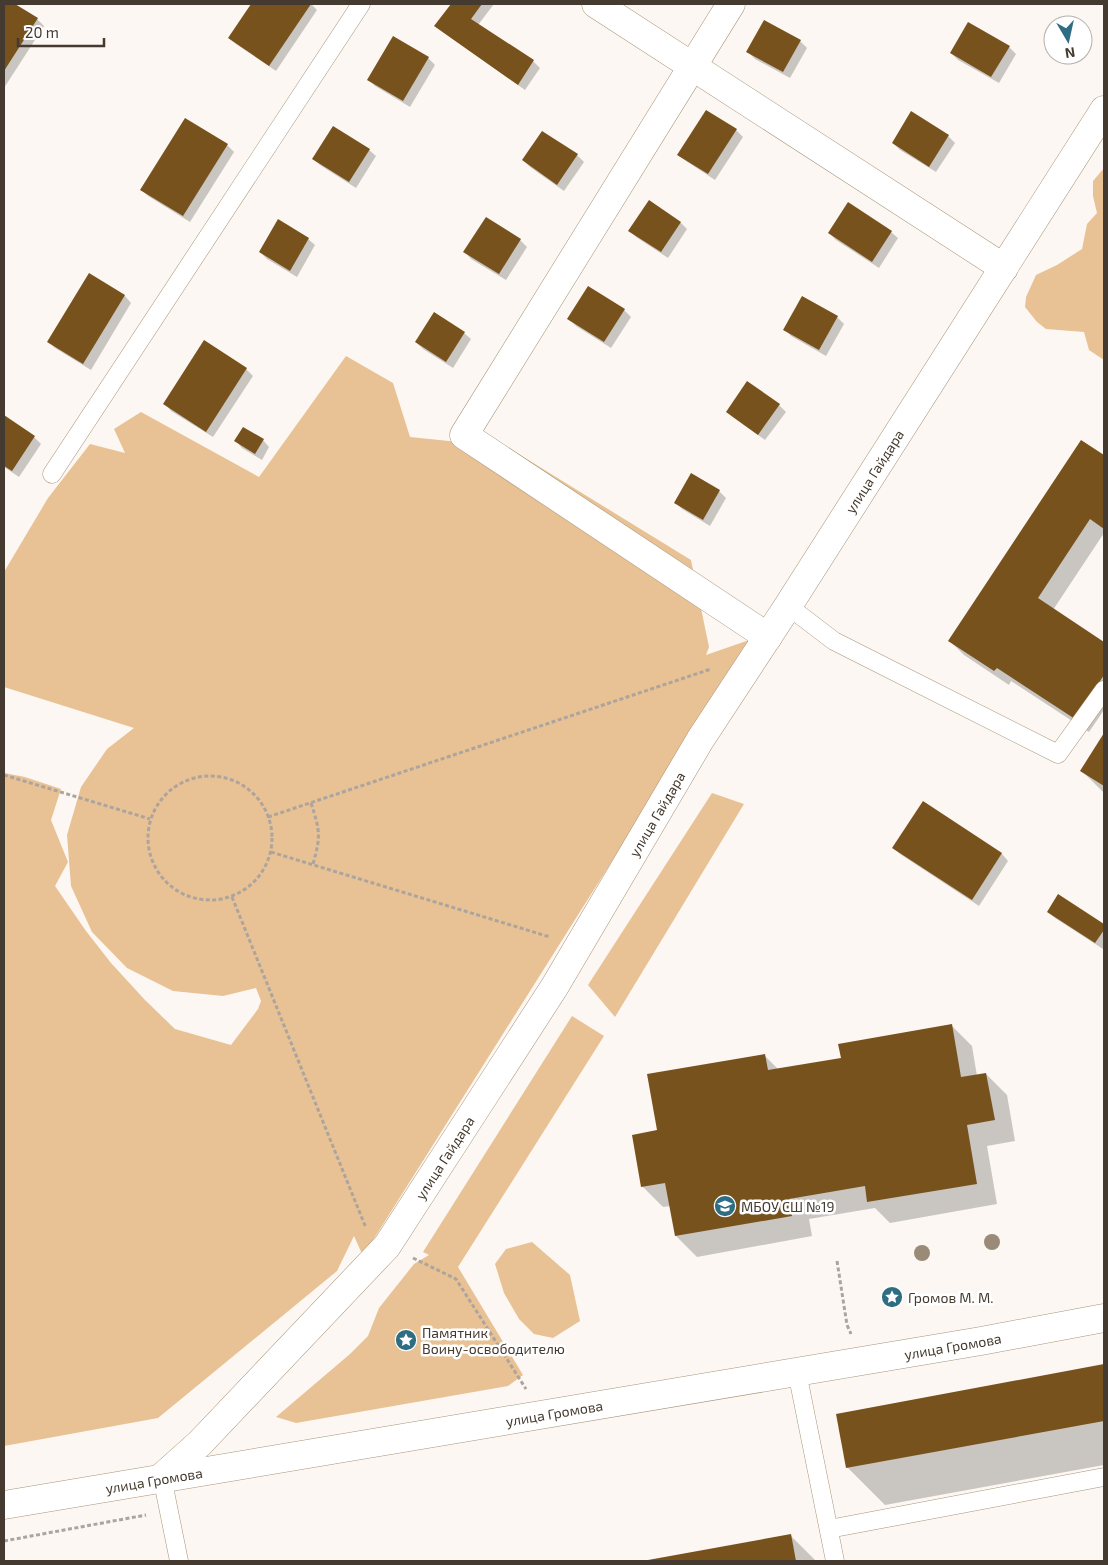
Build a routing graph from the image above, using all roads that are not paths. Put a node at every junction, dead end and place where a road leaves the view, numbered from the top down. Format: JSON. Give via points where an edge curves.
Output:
{"nodes":[{"id":1,"x":361,"y":4,"type":"edge"},
{"id":2,"x":596,"y":4,"type":"edge"},
{"id":3,"x":730,"y":4,"type":"edge"},
{"id":4,"x":692,"y":66,"type":"junction"},
{"id":5,"x":1104,"y":110,"type":"edge"},
{"id":6,"x":1004,"y":268,"type":"junction"},
{"id":7,"x":52,"y":474,"type":"dead end"},
{"id":8,"x":788,"y":606,"type":"junction"},
{"id":9,"x":768,"y":637,"type":"junction"},
{"id":10,"x":1104,"y":690,"type":"edge"},
{"id":11,"x":1104,"y":1318,"type":"edge"},
{"id":12,"x":797,"y":1372,"type":"junction"},
{"id":13,"x":162,"y":1477,"type":"junction"},
{"id":14,"x":1104,"y":1477,"type":"edge"},
{"id":15,"x":4,"y":1504,"type":"edge"},
{"id":16,"x":829,"y":1529,"type":"junction"},
{"id":17,"x":179,"y":1561,"type":"edge"},
{"id":18,"x":835,"y":1561,"type":"edge"}],
"edges":[{"from":1,"to":7,"type":"lane"},
{"from":2,"to":4,"type":"street"},
{"from":3,"to":4,"type":"street"},
{"from":4,"to":6,"type":"street"},
{"from":4,"to":9,"type":"street","via":[[464,435]]},
{"from":5,"to":6,"type":"street","name":"улица Гайдара"},
{"from":6,"to":8,"type":"street","name":"улица Гайдара"},
{"from":8,"to":9,"type":"street","name":"улица Гайдара"},
{"from":8,"to":10,"type":"lane","via":[[834,641],[1058,754]]},
{"from":9,"to":13,"type":"street","name":"улица Гайдара","via":[[700,740],[555,986],[387,1246],[200,1443]]},
{"from":11,"to":12,"type":"street","name":"улица Громова"},
{"from":12,"to":13,"type":"street","name":"улица Громова"},
{"from":12,"to":16,"type":"lane"},
{"from":13,"to":15,"type":"street","name":"улица Громова"},
{"from":13,"to":17,"type":"lane"},
{"from":14,"to":16,"type":"lane"},
{"from":16,"to":18,"type":"lane"}]}
